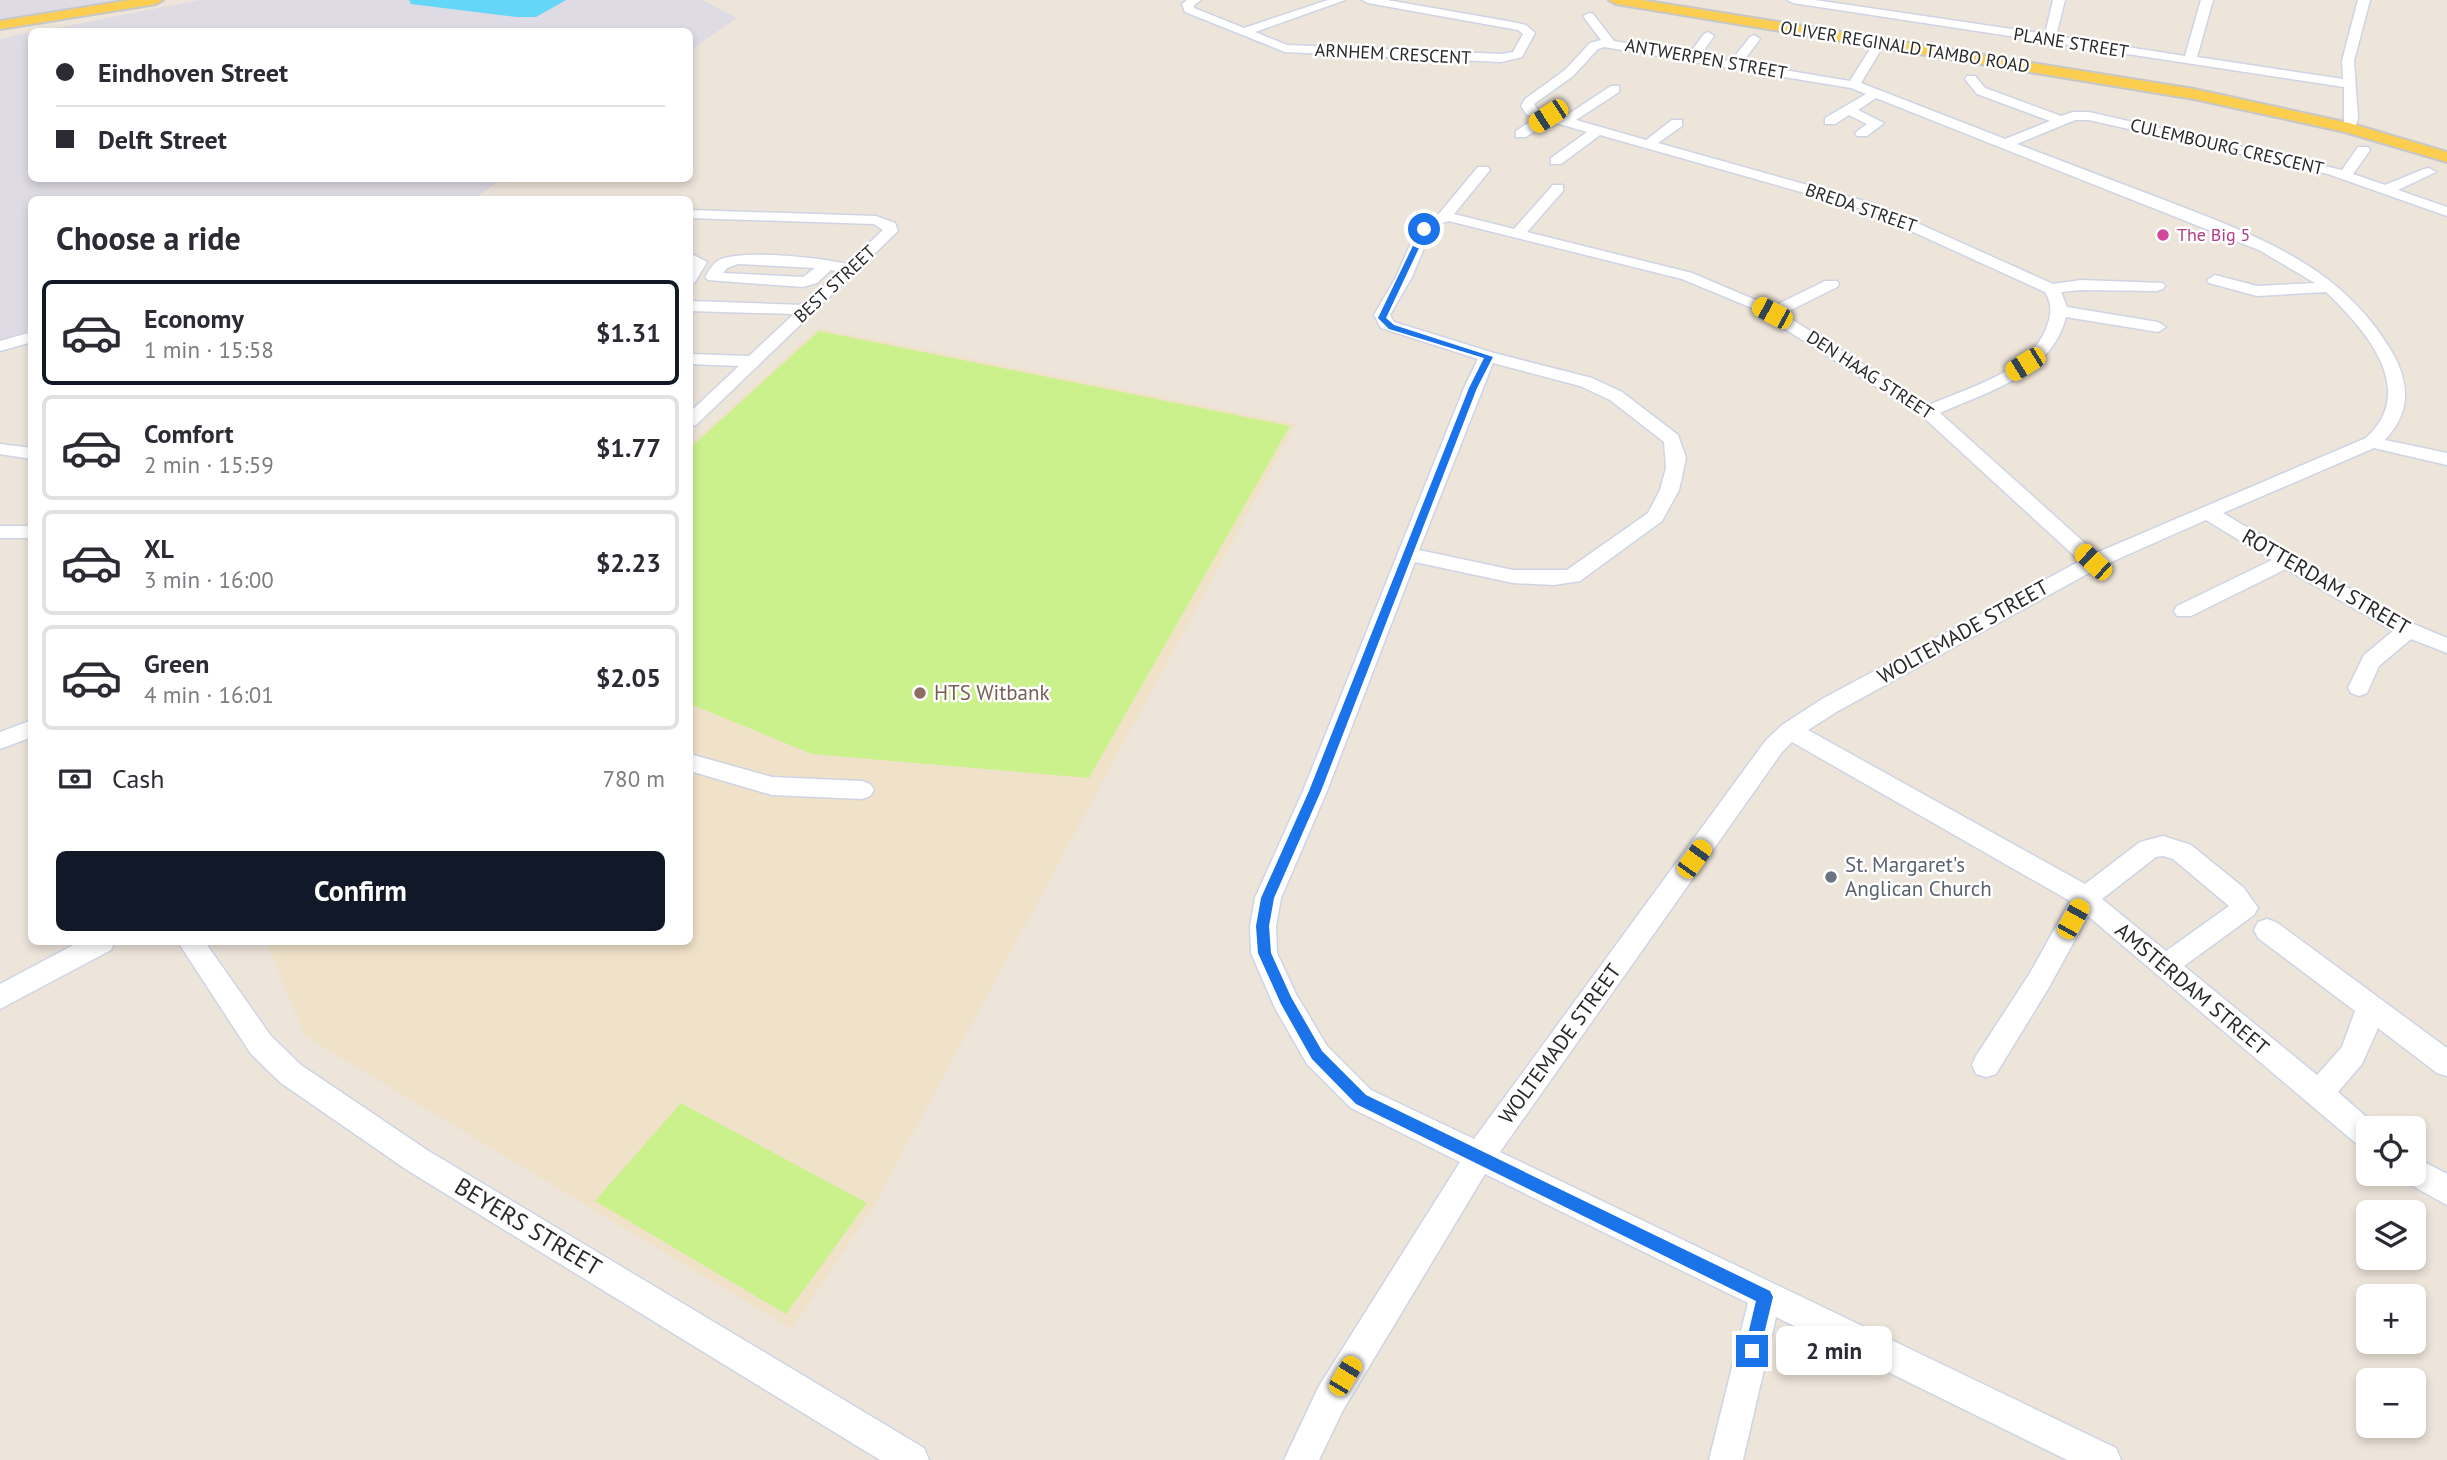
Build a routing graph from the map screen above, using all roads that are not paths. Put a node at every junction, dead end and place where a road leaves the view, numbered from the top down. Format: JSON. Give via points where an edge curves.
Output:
{"nodes":[{"id":1,"x":156,"y":0,"type":"edge"},
{"id":2,"x":1339,"y":0,"type":"edge"},
{"id":3,"x":1368,"y":0,"type":"edge"},
{"id":4,"x":1616,"y":0,"type":"edge"},
{"id":5,"x":1793,"y":0,"type":"edge"},
{"id":6,"x":2059,"y":0,"type":"edge"},
{"id":7,"x":2207,"y":0,"type":"edge"},
{"id":8,"x":2364,"y":0,"type":"edge"},
{"id":9,"x":1191,"y":3,"type":"edge"},
{"id":10,"x":1589,"y":16,"type":"dead end"},
{"id":11,"x":0,"y":26,"type":"edge"},
{"id":12,"x":1243,"y":32,"type":"junction"},
{"id":13,"x":1658,"y":36,"type":"dead end"},
{"id":14,"x":1708,"y":36,"type":"dead end"},
{"id":15,"x":1754,"y":39,"type":"dead end"},
{"id":16,"x":2049,"y":40,"type":"junction"},
{"id":17,"x":1609,"y":43,"type":"junction"},
{"id":18,"x":1879,"y":43,"type":"junction"},
{"id":19,"x":1647,"y":49,"type":"junction"},
{"id":20,"x":1683,"y":59,"type":"junction"},
{"id":21,"x":2190,"y":61,"type":"junction"},
{"id":22,"x":1735,"y":64,"type":"junction"},
{"id":23,"x":1971,"y":79,"type":"dead end"},
{"id":24,"x":2349,"y":84,"type":"junction"},
{"id":25,"x":1854,"y":85,"type":"junction"},
{"id":26,"x":1615,"y":89,"type":"dead end"},
{"id":27,"x":1876,"y":93,"type":"junction"},
{"id":28,"x":1848,"y":110,"type":"junction"},
{"id":29,"x":1548,"y":116,"type":"junction"},
{"id":30,"x":1566,"y":121,"type":"junction"},
{"id":31,"x":1830,"y":121,"type":"dead end"},
{"id":32,"x":2062,"y":121,"type":"junction"},
{"id":33,"x":1678,"y":123,"type":"dead end"},
{"id":34,"x":2350,"y":126,"type":"junction"},
{"id":35,"x":1598,"y":130,"type":"junction"},
{"id":36,"x":1862,"y":133,"type":"dead end"},
{"id":37,"x":1521,"y":134,"type":"dead end"},
{"id":38,"x":1648,"y":144,"type":"junction"},
{"id":39,"x":2005,"y":144,"type":"junction"},
{"id":40,"x":2363,"y":150,"type":"dead end"},
{"id":41,"x":2447,"y":151,"type":"edge"},
{"id":42,"x":2447,"y":157,"type":"edge"},
{"id":43,"x":1556,"y":161,"type":"dead end"},
{"id":44,"x":1483,"y":170,"type":"dead end"},
{"id":45,"x":2429,"y":172,"type":"dead end"},
{"id":46,"x":2345,"y":175,"type":"junction"},
{"id":47,"x":1558,"y":188,"type":"dead end"},
{"id":48,"x":2387,"y":189,"type":"junction"},
{"id":49,"x":2445,"y":209,"type":"edge"},
{"id":50,"x":693,"y":214,"type":"edge"},
{"id":51,"x":1443,"y":218,"type":"junction"},
{"id":52,"x":1518,"y":233,"type":"junction"},
{"id":53,"x":693,"y":259,"type":"edge"},
{"id":54,"x":827,"y":264,"type":"junction"},
{"id":55,"x":851,"y":270,"type":"junction"},
{"id":56,"x":693,"y":275,"type":"edge"},
{"id":57,"x":2215,"y":280,"type":"dead end"},
{"id":58,"x":1831,"y":284,"type":"dead end"},
{"id":59,"x":2157,"y":286,"type":"dead end"},
{"id":60,"x":2329,"y":287,"type":"junction"},
{"id":61,"x":2052,"y":289,"type":"junction"},
{"id":62,"x":693,"y":306,"type":"edge"},
{"id":63,"x":808,"y":310,"type":"junction"},
{"id":64,"x":2060,"y":312,"type":"junction"},
{"id":65,"x":1772,"y":313,"type":"junction"},
{"id":66,"x":2158,"y":327,"type":"dead end"},
{"id":67,"x":28,"y":338,"type":"edge"},
{"id":68,"x":0,"y":346,"type":"edge"},
{"id":69,"x":1488,"y":357,"type":"junction"},
{"id":70,"x":693,"y":359,"type":"edge"},
{"id":71,"x":754,"y":361,"type":"junction"},
{"id":72,"x":1928,"y":412,"type":"junction"},
{"id":73,"x":693,"y":417,"type":"edge"},
{"id":74,"x":2372,"y":442,"type":"junction"},
{"id":75,"x":0,"y":449,"type":"edge"},
{"id":76,"x":28,"y":453,"type":"edge"},
{"id":77,"x":2447,"y":459,"type":"edge"},
{"id":78,"x":2208,"y":513,"type":"junction"},
{"id":79,"x":0,"y":532,"type":"edge"},
{"id":80,"x":28,"y":532,"type":"edge"},
{"id":81,"x":1409,"y":554,"type":"junction"},
{"id":82,"x":2288,"y":560,"type":"junction"},
{"id":83,"x":2093,"y":562,"type":"junction"},
{"id":84,"x":2184,"y":611,"type":"dead end"},
{"id":85,"x":2408,"y":631,"type":"junction"},
{"id":86,"x":2447,"y":646,"type":"edge"},
{"id":87,"x":2359,"y":688,"type":"dead end"},
{"id":88,"x":28,"y":730,"type":"edge"},
{"id":89,"x":1790,"y":731,"type":"junction"},
{"id":90,"x":0,"y":741,"type":"edge"},
{"id":91,"x":693,"y":764,"type":"edge"},
{"id":92,"x":862,"y":790,"type":"dead end"},
{"id":93,"x":2084,"y":899,"type":"junction"},
{"id":94,"x":2267,"y":930,"type":"dead end"},
{"id":95,"x":96,"y":945,"type":"edge"},
{"id":96,"x":193,"y":945,"type":"edge"},
{"id":97,"x":2165,"y":966,"type":"junction"},
{"id":98,"x":0,"y":997,"type":"edge"},
{"id":99,"x":2370,"y":1007,"type":"junction"},
{"id":100,"x":2447,"y":1064,"type":"edge"},
{"id":101,"x":1986,"y":1065,"type":"dead end"},
{"id":102,"x":2318,"y":1093,"type":"junction"},
{"id":103,"x":2356,"y":1125,"type":"edge"},
{"id":104,"x":1479,"y":1157,"type":"junction"},
{"id":105,"x":2426,"y":1178,"type":"edge"},
{"id":106,"x":2447,"y":1191,"type":"edge"},
{"id":107,"x":1765,"y":1297,"type":"junction"},
{"id":108,"x":912,"y":1460,"type":"edge"},
{"id":109,"x":1301,"y":1460,"type":"edge"},
{"id":110,"x":1726,"y":1460,"type":"edge"},
{"id":111,"x":2104,"y":1460,"type":"edge"}],
"edges":[{"from":1,"to":11,"type":"main road"},
{"from":2,"to":12,"type":"street","name":"ARNHEM CRESCENT"},
{"from":3,"to":12,"type":"street","name":"ARNHEM CRESCENT","via":[[1507,24],[1528,30],[1528,36],[1518,54],[1501,58],[1286,48]]},
{"from":4,"to":18,"type":"main road","name":"OLIVER REGINALD TAMBO ROAD"},
{"from":5,"to":16,"type":"street","name":"PLANE STREET","via":[[1914,14]]},
{"from":6,"to":16,"type":"street"},
{"from":7,"to":21,"type":"street"},
{"from":8,"to":24,"type":"street","via":[[2348,61]]},
{"from":9,"to":12,"type":"street","name":"ARNHEM CRESCENT","via":[[1196,13]]},
{"from":10,"to":17,"type":"street"},
{"from":13,"to":19,"type":"street"},
{"from":14,"to":20,"type":"street"},
{"from":15,"to":22,"type":"street"},
{"from":16,"to":21,"type":"street","name":"PLANE STREET"},
{"from":17,"to":19,"type":"street","name":"ANTWERPEN STREET"},
{"from":17,"to":29,"type":"street","name":"ANTWERPEN STREET","via":[[1594,46],[1569,73],[1527,104],[1532,112]]},
{"from":18,"to":25,"type":"street"},
{"from":18,"to":34,"type":"main road","name":"OLIVER REGINALD TAMBO ROAD","via":[[2247,102]]},
{"from":19,"to":20,"type":"street","name":"ANTWERPEN STREET"},
{"from":20,"to":22,"type":"street","name":"ANTWERPEN STREET"},
{"from":21,"to":24,"type":"street","name":"PLANE STREET"},
{"from":22,"to":25,"type":"street","name":"ANTWERPEN STREET"},
{"from":23,"to":32,"type":"street","via":[[1981,91]]},
{"from":24,"to":34,"type":"street"},
{"from":25,"to":27,"type":"street","name":"WOLTEMADE STREET"},
{"from":26,"to":30,"type":"street"},
{"from":27,"to":28,"type":"street"},
{"from":27,"to":39,"type":"street","name":"WOLTEMADE STREET"},
{"from":28,"to":31,"type":"street"},
{"from":28,"to":36,"type":"street","via":[[1877,123]]},
{"from":29,"to":30,"type":"street","name":"BREDA STREET"},
{"from":29,"to":37,"type":"street"},
{"from":30,"to":35,"type":"street","name":"BREDA STREET"},
{"from":32,"to":39,"type":"street","name":"CULEMBOURG CRESCENT"},
{"from":32,"to":46,"type":"street","name":"CULEMBOURG CRESCENT","via":[[2098,117]]},
{"from":33,"to":38,"type":"street"},
{"from":34,"to":41,"type":"main road","name":"OLIVER REGINALD TAMBO ROAD"},
{"from":34,"to":42,"type":"main road","name":"OLIVER REGINALD TAMBO ROAD"},
{"from":35,"to":38,"type":"street","name":"BREDA STREET"},
{"from":35,"to":43,"type":"street"},
{"from":38,"to":61,"type":"street","name":"BREDA STREET","via":[[1870,208]]},
{"from":39,"to":60,"type":"street","name":"WOLTEMADE STREET","via":[[2254,242]]},
{"from":40,"to":46,"type":"street"},
{"from":44,"to":51,"type":"street"},
{"from":45,"to":48,"type":"street"},
{"from":46,"to":48,"type":"street","name":"CULEMBOURG CRESCENT"},
{"from":47,"to":52,"type":"street"},
{"from":48,"to":49,"type":"street","name":"CULEMBOURG CRESCENT"},
{"from":50,"to":55,"type":"street","name":"BEST STREET","via":[[876,220],[890,226],[891,231]]},
{"from":51,"to":52,"type":"street","name":"DEN HAAG STREET"},
{"from":51,"to":69,"type":"street","via":[[1424,229],[1382,318],[1392,327]]},
{"from":52,"to":65,"type":"street","name":"DEN HAAG STREET","via":[[1687,276]]},
{"from":53,"to":56,"type":"street","via":[[699,267]]},
{"from":54,"to":54,"type":"street","via":[[736,259],[721,265],[713,277],[803,282]]},
{"from":54,"to":55,"type":"street"},
{"from":55,"to":63,"type":"street","name":"BEST STREET"},
{"from":57,"to":60,"type":"street","via":[[2258,292]]},
{"from":58,"to":65,"type":"street"},
{"from":59,"to":61,"type":"street"},
{"from":60,"to":74,"type":"street","name":"WOLTEMADE STREET","via":[[2376,340],[2399,391],[2395,415]]},
{"from":61,"to":64,"type":"street"},
{"from":62,"to":63,"type":"street"},
{"from":63,"to":71,"type":"street","name":"BEST STREET"},
{"from":64,"to":66,"type":"street"},
{"from":64,"to":72,"type":"street","via":[[2048,344],[2038,355]]},
{"from":65,"to":72,"type":"street","name":"DEN HAAG STREET"},
{"from":67,"to":68,"type":"street"},
{"from":69,"to":81,"type":"street"},
{"from":69,"to":81,"type":"street","via":[[1586,382],[1616,396],[1657,425],[1672,439],[1677,452],[1663,505],[1648,523],[1614,548],[1573,576],[1558,580],[1533,580]]},
{"from":70,"to":71,"type":"street"},
{"from":71,"to":73,"type":"street","name":"BEST STREET"},
{"from":72,"to":83,"type":"street","name":"DEN HAAG STREET"},
{"from":74,"to":77,"type":"street"},
{"from":74,"to":78,"type":"street","name":"WOLTEMADE STREET"},
{"from":75,"to":76,"type":"street"},
{"from":78,"to":82,"type":"street","name":"ROTTERDAM STREET"},
{"from":78,"to":83,"type":"street","name":"WOLTEMADE STREET"},
{"from":79,"to":80,"type":"street"},
{"from":81,"to":104,"type":"street","via":[[1268,898],[1265,953],[1285,1000],[1317,1055],[1361,1099]]},
{"from":82,"to":84,"type":"street"},
{"from":82,"to":85,"type":"street","name":"ROTTERDAM STREET"},
{"from":83,"to":89,"type":"street","name":"WOLTEMADE STREET"},
{"from":85,"to":86,"type":"street","name":"ROTTERDAM STREET"},
{"from":85,"to":87,"type":"street","via":[[2375,654],[2365,667]]},
{"from":88,"to":90,"type":"street"},
{"from":89,"to":93,"type":"street","name":"AMSTERDAM STREET","via":[[2043,870]]},
{"from":89,"to":104,"type":"street","name":"WOLTEMADE STREET","via":[[1760,765]]},
{"from":91,"to":92,"type":"street","via":[[772,786]]},
{"from":93,"to":97,"type":"street","name":"AMSTERDAM STREET"},
{"from":93,"to":97,"type":"street","via":[[2149,849],[2164,846],[2182,852],[2241,900],[2242,912]]},
{"from":93,"to":101,"type":"street"},
{"from":94,"to":99,"type":"street"},
{"from":95,"to":98,"type":"street"},
{"from":96,"to":108,"type":"street","name":"BEYERS STREET","via":[[261,1045],[291,1074],[417,1160]]},
{"from":97,"to":102,"type":"street","name":"AMSTERDAM STREET"},
{"from":99,"to":100,"type":"street"},
{"from":99,"to":102,"type":"street","via":[[2352,1060]]},
{"from":102,"to":103,"type":"street","name":"AMSTERDAM STREET"},
{"from":104,"to":107,"type":"street"},
{"from":104,"to":109,"type":"street","name":"WOLTEMADE STREET","via":[[1331,1398]]},
{"from":105,"to":106,"type":"street"},
{"from":107,"to":110,"type":"street"},
{"from":107,"to":111,"type":"street"}]}
